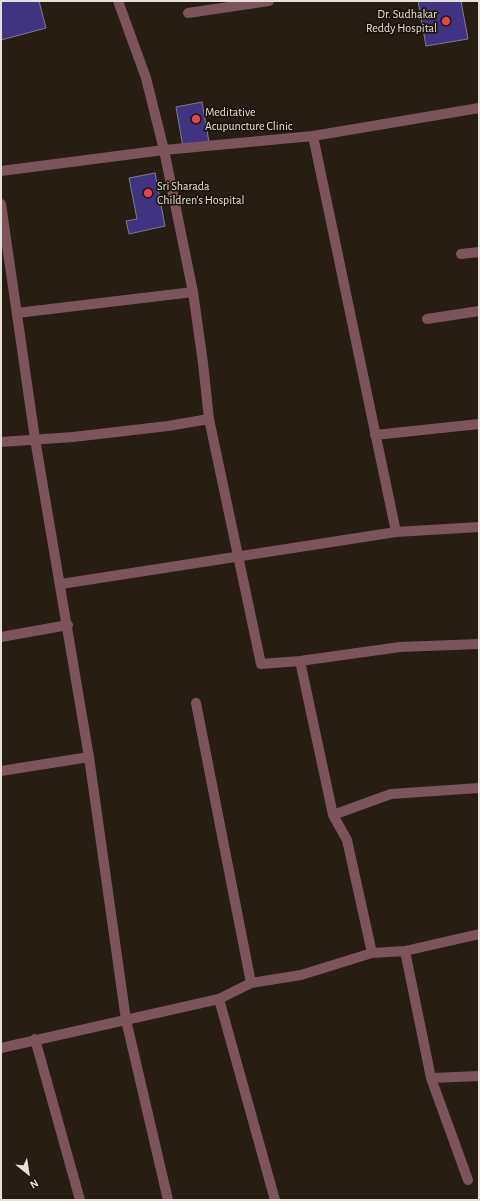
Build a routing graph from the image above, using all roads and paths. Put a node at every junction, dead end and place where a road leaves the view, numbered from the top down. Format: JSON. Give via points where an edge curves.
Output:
{"nodes":[{"id":1,"x":118,"y":1,"type":"edge"},
{"id":2,"x":269,"y":1,"type":"edge"},
{"id":3,"x":188,"y":12,"type":"dead end"},
{"id":4,"x":479,"y":108,"type":"edge"},
{"id":5,"x":312,"y":136,"type":"junction"},
{"id":6,"x":164,"y":150,"type":"junction"},
{"id":7,"x":1,"y":171,"type":"edge"},
{"id":8,"x":1,"y":204,"type":"edge"},
{"id":9,"x":479,"y":252,"type":"edge"},
{"id":10,"x":461,"y":254,"type":"dead end"},
{"id":11,"x":193,"y":292,"type":"junction"},
{"id":12,"x":479,"y":312,"type":"edge"},
{"id":13,"x":17,"y":313,"type":"junction"},
{"id":14,"x":427,"y":319,"type":"dead end"},
{"id":15,"x":209,"y":419,"type":"junction"},
{"id":16,"x":479,"y":424,"type":"edge"},
{"id":17,"x":375,"y":435,"type":"junction"},
{"id":18,"x":35,"y":439,"type":"junction"},
{"id":19,"x":1,"y":442,"type":"edge"},
{"id":20,"x":479,"y":528,"type":"edge"},
{"id":21,"x":396,"y":532,"type":"junction"},
{"id":22,"x":237,"y":556,"type":"junction"},
{"id":23,"x":61,"y":584,"type":"junction"},
{"id":24,"x":68,"y":625,"type":"junction"},
{"id":25,"x":1,"y":637,"type":"edge"},
{"id":26,"x":479,"y":644,"type":"edge"},
{"id":27,"x":300,"y":661,"type":"junction"},
{"id":28,"x":196,"y":703,"type":"dead end"},
{"id":29,"x":89,"y":757,"type":"junction"},
{"id":30,"x":1,"y":771,"type":"edge"},
{"id":31,"x":479,"y":788,"type":"edge"},
{"id":32,"x":333,"y":814,"type":"junction"},
{"id":33,"x":479,"y":934,"type":"edge"},
{"id":34,"x":405,"y":951,"type":"junction"},
{"id":35,"x":372,"y":953,"type":"junction"},
{"id":36,"x":251,"y":983,"type":"junction"},
{"id":37,"x":219,"y":999,"type":"junction"},
{"id":38,"x":126,"y":1020,"type":"junction"},
{"id":39,"x":36,"y":1039,"type":"junction"},
{"id":40,"x":1,"y":1048,"type":"edge"},
{"id":41,"x":479,"y":1076,"type":"edge"},
{"id":42,"x":431,"y":1078,"type":"junction"},
{"id":43,"x":468,"y":1180,"type":"dead end"},
{"id":44,"x":80,"y":1200,"type":"edge"},
{"id":45,"x":168,"y":1200,"type":"edge"},
{"id":46,"x":275,"y":1200,"type":"edge"}],
"edges":[{"from":1,"to":6,"type":"street","via":[[146,78]]},
{"from":2,"to":3,"type":"street"},
{"from":4,"to":5,"type":"street"},
{"from":5,"to":6,"type":"street"},
{"from":5,"to":17,"type":"street"},
{"from":6,"to":7,"type":"street"},
{"from":6,"to":11,"type":"street"},
{"from":8,"to":13,"type":"street"},
{"from":9,"to":10,"type":"street"},
{"from":11,"to":13,"type":"street"},
{"from":11,"to":15,"type":"street"},
{"from":12,"to":14,"type":"street"},
{"from":13,"to":18,"type":"street"},
{"from":15,"to":18,"type":"street","via":[[73,437]]},
{"from":15,"to":22,"type":"street"},
{"from":16,"to":17,"type":"street"},
{"from":17,"to":21,"type":"street"},
{"from":18,"to":19,"type":"street"},
{"from":18,"to":23,"type":"street"},
{"from":20,"to":21,"type":"street"},
{"from":21,"to":22,"type":"street"},
{"from":22,"to":23,"type":"street"},
{"from":22,"to":27,"type":"street","via":[[261,664]]},
{"from":23,"to":24,"type":"street"},
{"from":24,"to":25,"type":"street"},
{"from":24,"to":29,"type":"street"},
{"from":26,"to":27,"type":"street","via":[[400,647]]},
{"from":27,"to":32,"type":"street"},
{"from":28,"to":36,"type":"street"},
{"from":29,"to":30,"type":"street"},
{"from":29,"to":38,"type":"street"},
{"from":31,"to":32,"type":"street","via":[[391,794]]},
{"from":32,"to":35,"type":"street","via":[[347,840]]},
{"from":33,"to":34,"type":"street"},
{"from":34,"to":35,"type":"street"},
{"from":34,"to":42,"type":"street"},
{"from":35,"to":36,"type":"street","via":[[301,975]]},
{"from":36,"to":37,"type":"street"},
{"from":37,"to":38,"type":"street"},
{"from":37,"to":46,"type":"street"},
{"from":38,"to":39,"type":"street"},
{"from":38,"to":45,"type":"street"},
{"from":39,"to":40,"type":"street"},
{"from":39,"to":44,"type":"street"},
{"from":41,"to":42,"type":"street"},
{"from":42,"to":43,"type":"street"}]}
